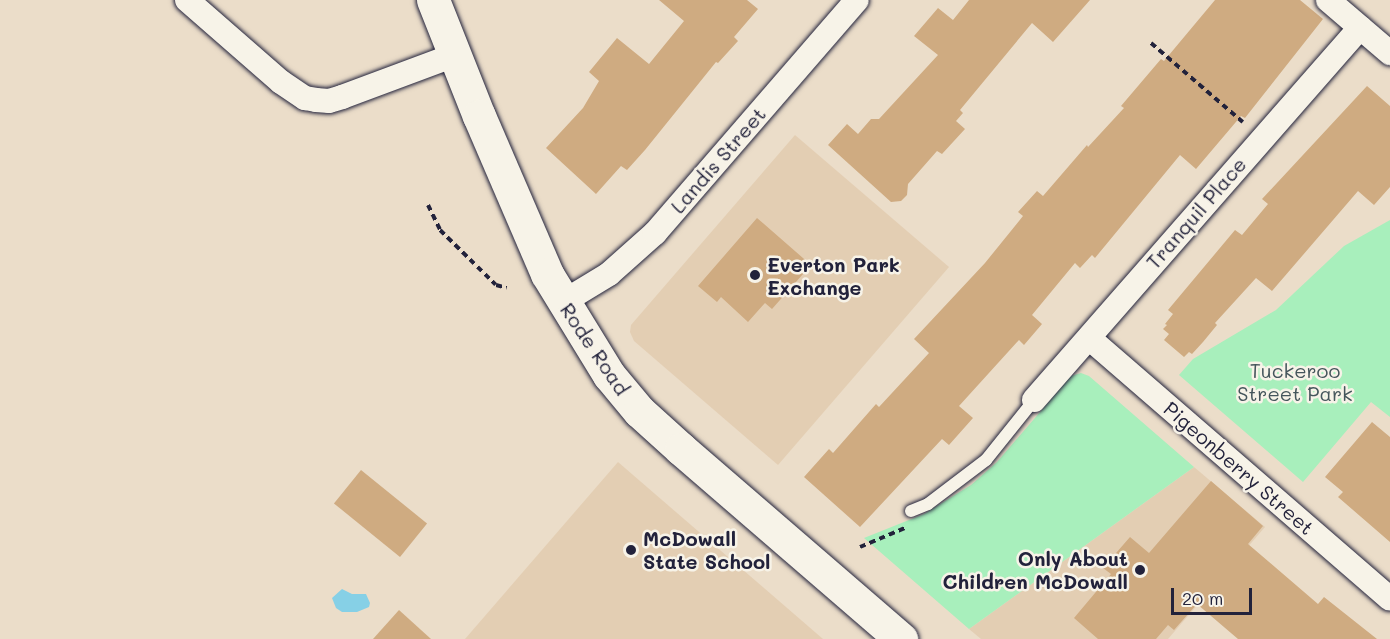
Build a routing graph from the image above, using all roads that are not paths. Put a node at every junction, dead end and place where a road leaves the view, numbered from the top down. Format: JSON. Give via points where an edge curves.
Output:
{"nodes":[{"id":1,"x":187,"y":0,"type":"edge"},
{"id":2,"x":433,"y":0,"type":"edge"},
{"id":3,"x":857,"y":0,"type":"edge"},
{"id":4,"x":1328,"y":0,"type":"edge"},
{"id":5,"x":1360,"y":27,"type":"junction"},
{"id":6,"x":1390,"y":54,"type":"edge"},
{"id":7,"x":455,"y":55,"type":"junction"},
{"id":8,"x":563,"y":302,"type":"junction"},
{"id":9,"x":1089,"y":338,"type":"junction"},
{"id":10,"x":1034,"y":400,"type":"joint"},
{"id":11,"x":911,"y":511,"type":"dead end"},
{"id":12,"x":1390,"y":599,"type":"edge"},
{"id":13,"x":901,"y":639,"type":"edge"}],
"edges":[{"from":1,"to":7,"type":"street","via":[[281,82],[305,98],[328,101],[342,97]]},
{"from":2,"to":7,"type":"main road","name":"Rode Road"},
{"from":3,"to":8,"type":"street","name":"Landis Street","via":[[655,233],[609,274]]},
{"from":4,"to":5,"type":"street"},
{"from":5,"to":6,"type":"street"},
{"from":5,"to":9,"type":"street","name":"Tranquil Place"},
{"from":7,"to":8,"type":"main road","name":"Rode Road","via":[[522,218]]},
{"from":8,"to":13,"type":"main road","name":"Rode Road","via":[[609,375],[639,411]]},
{"from":9,"to":10,"type":"street","name":"Tranquil Place"},
{"from":9,"to":12,"type":"street","name":"Pigeonberry Street"},
{"from":10,"to":11,"type":"lane","via":[[986,459],[932,501]]}]}
